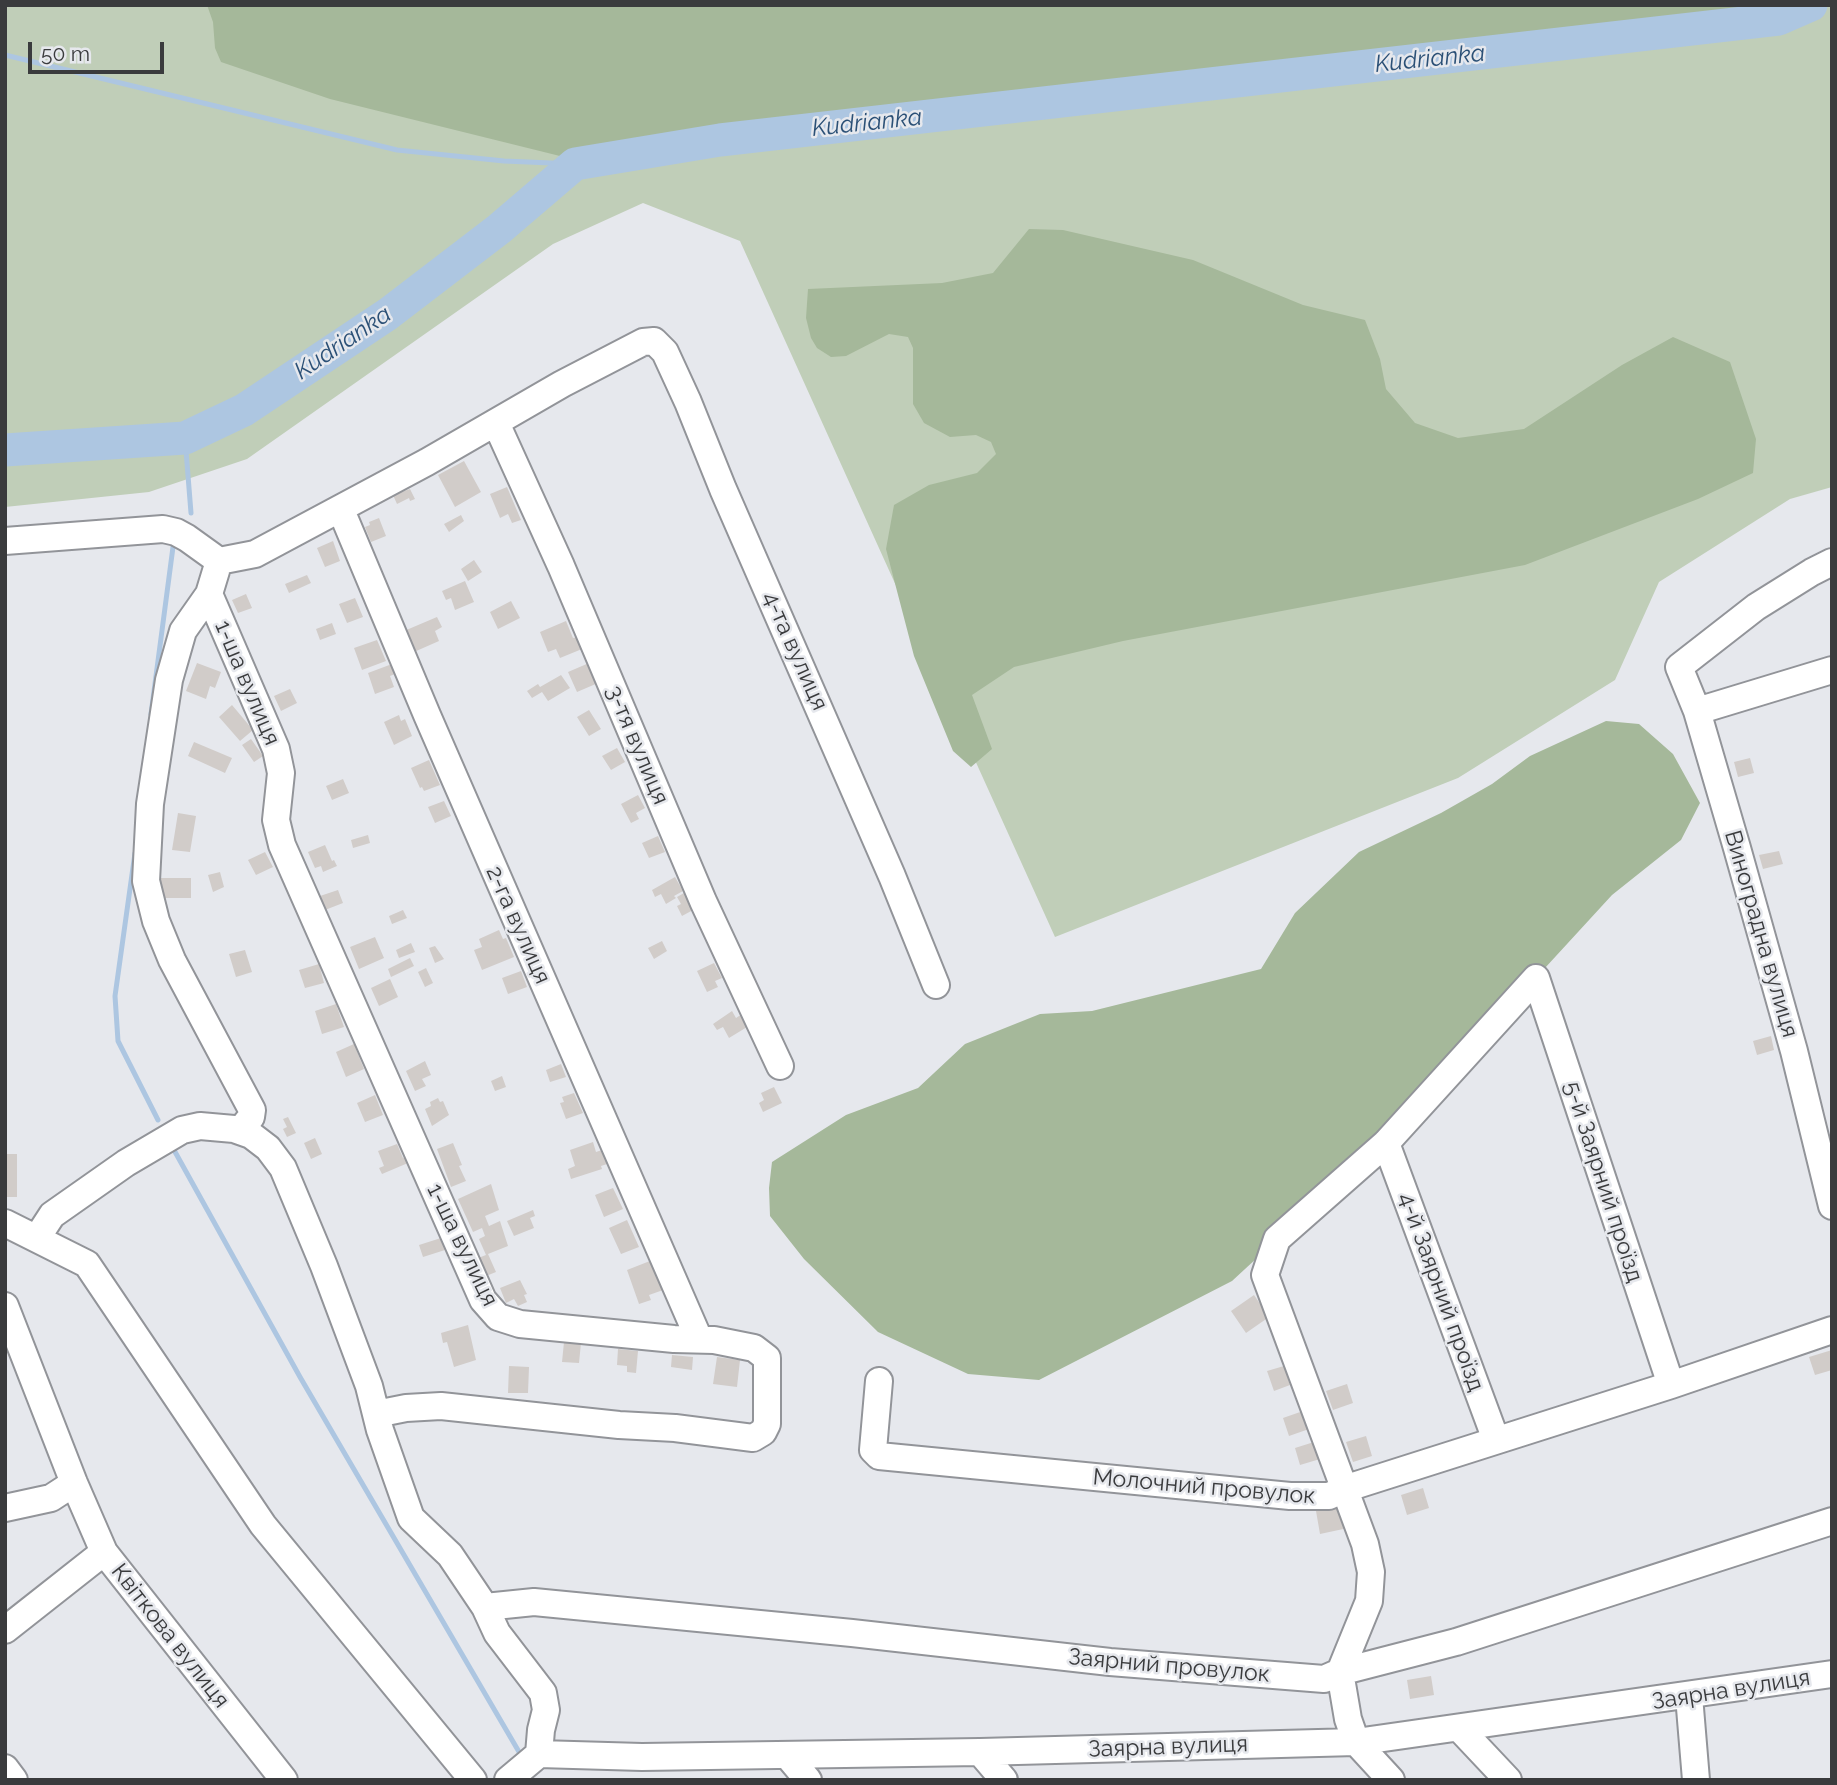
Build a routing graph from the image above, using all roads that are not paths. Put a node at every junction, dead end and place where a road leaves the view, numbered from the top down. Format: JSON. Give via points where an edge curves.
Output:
{"nodes":[{"id":1,"x":496,"y":424,"type":"junction"},
{"id":2,"x":341,"y":510,"type":"junction"},
{"id":3,"x":5,"y":541,"type":"edge"},
{"id":4,"x":219,"y":561,"type":"junction"},
{"id":5,"x":1832,"y":562,"type":"edge"},
{"id":6,"x":209,"y":594,"type":"junction"},
{"id":7,"x":1832,"y":670,"type":"edge"},
{"id":8,"x":1697,"y":711,"type":"junction"},
{"id":9,"x":936,"y":985,"type":"dead end"},
{"id":10,"x":780,"y":1066,"type":"dead end"},
{"id":11,"x":240,"y":1131,"type":"junction"},
{"id":12,"x":1386,"y":1143,"type":"junction"},
{"id":13,"x":1832,"y":1206,"type":"edge"},
{"id":14,"x":5,"y":1223,"type":"edge"},
{"id":15,"x":37,"y":1238,"type":"junction"},
{"id":16,"x":5,"y":1306,"type":"edge"},
{"id":17,"x":1832,"y":1330,"type":"edge"},
{"id":18,"x":699,"y":1339,"type":"junction"},
{"id":19,"x":879,"y":1381,"type":"dead end"},
{"id":20,"x":1671,"y":1385,"type":"junction"},
{"id":21,"x":376,"y":1414,"type":"junction"},
{"id":22,"x":1496,"y":1440,"type":"junction"},
{"id":23,"x":74,"y":1482,"type":"junction"},
{"id":24,"x":1344,"y":1489,"type":"junction"},
{"id":25,"x":5,"y":1508,"type":"edge"},
{"id":26,"x":1832,"y":1521,"type":"edge"},
{"id":27,"x":104,"y":1552,"type":"junction"},
{"id":28,"x":485,"y":1606,"type":"junction"},
{"id":29,"x":5,"y":1630,"type":"edge"},
{"id":30,"x":1340,"y":1672,"type":"junction"},
{"id":31,"x":1832,"y":1674,"type":"edge"},
{"id":32,"x":1689,"y":1696,"type":"junction"},
{"id":33,"x":1460,"y":1729,"type":"junction"},
{"id":34,"x":1356,"y":1742,"type":"junction"},
{"id":35,"x":980,"y":1752,"type":"junction"},
{"id":36,"x":538,"y":1754,"type":"junction"},
{"id":37,"x":788,"y":1755,"type":"junction"},
{"id":38,"x":5,"y":1768,"type":"edge"},
{"id":39,"x":14,"y":1780,"type":"edge"},
{"id":40,"x":284,"y":1780,"type":"edge"},
{"id":41,"x":473,"y":1780,"type":"edge"},
{"id":42,"x":508,"y":1780,"type":"edge"},
{"id":43,"x":807,"y":1780,"type":"edge"},
{"id":44,"x":1004,"y":1780,"type":"edge"},
{"id":45,"x":1391,"y":1780,"type":"edge"},
{"id":46,"x":1508,"y":1780,"type":"edge"},
{"id":47,"x":1696,"y":1780,"type":"edge"}],
"edges":[{"from":1,"to":2,"type":"street"},
{"from":1,"to":9,"type":"street","name":"4-та вулиця","via":[[635,346],[658,343],[674,369]]},
{"from":1,"to":10,"type":"street","name":"3-тя вулиця","via":[[703,901]]},
{"from":2,"to":4,"type":"street","via":[[255,554]]},
{"from":2,"to":18,"type":"street","name":"2-га вулиця"},
{"from":3,"to":4,"type":"street","via":[[163,529],[177,532]]},
{"from":4,"to":6,"type":"street","name":"1-ша вулиця"},
{"from":5,"to":8,"type":"street","name":"Виноградна вулиця","via":[[1756,607],[1679,667]]},
{"from":6,"to":11,"type":"street","via":[[183,631],[169,680],[150,804],[146,881],[172,960],[252,1110]]},
{"from":6,"to":18,"type":"street","name":"1-ша вулиця","via":[[279,757],[276,820],[282,845],[483,1300],[498,1317],[520,1324]]},
{"from":7,"to":8,"type":"street"},
{"from":8,"to":13,"type":"street","name":"Виноградна вулиця","via":[[1794,1051]]},
{"from":11,"to":15,"type":"street","via":[[200,1126],[170,1136],[52,1216]]},
{"from":11,"to":21,"type":"street","via":[[262,1143],[283,1168],[327,1273]]},
{"from":12,"to":20,"type":"street","name":"5-й Заярний проїзд","via":[[1536,978]]},
{"from":12,"to":22,"type":"street","name":"4-й Заярний проїзд"},
{"from":12,"to":24,"type":"street","via":[[1277,1239],[1265,1275]]},
{"from":14,"to":15,"type":"street"},
{"from":15,"to":41,"type":"street","via":[[86,1264],[263,1525]]},
{"from":16,"to":23,"type":"street","name":"Квіткова вулиця"},
{"from":17,"to":20,"type":"street","name":"Молочний провулок"},
{"from":18,"to":21,"type":"street","name":"1-ша вулиця","via":[[744,1345],[767,1358],[768,1416],[759,1436],[441,1406]]},
{"from":19,"to":24,"type":"street","name":"Молочний провулок","via":[[873,1450],[879,1455],[1290,1496],[1329,1496]]},
{"from":20,"to":22,"type":"street","name":"Молочний провулок"},
{"from":21,"to":28,"type":"street","via":[[411,1518],[450,1555]]},
{"from":22,"to":24,"type":"street","name":"Молочний провулок"},
{"from":23,"to":25,"type":"street","via":[[51,1499]]},
{"from":23,"to":27,"type":"street","name":"Квіткова вулиця"},
{"from":24,"to":30,"type":"street","via":[[1371,1572],[1369,1601]]},
{"from":26,"to":30,"type":"street","name":"Заярний провулок","via":[[1456,1642]]},
{"from":27,"to":29,"type":"street"},
{"from":27,"to":40,"type":"street","name":"Квіткова вулиця"},
{"from":28,"to":30,"type":"street","name":"Заярний провулок","via":[[534,1602],[1110,1662],[1324,1679]]},
{"from":28,"to":36,"type":"street","via":[[497,1633],[543,1693],[546,1710]]},
{"from":30,"to":34,"type":"street"},
{"from":31,"to":32,"type":"street","name":"Заярна вулиця"},
{"from":32,"to":33,"type":"street","name":"Заярна вулиця"},
{"from":32,"to":47,"type":"street"},
{"from":33,"to":34,"type":"street","name":"Заярна вулиця"},
{"from":33,"to":46,"type":"street"},
{"from":34,"to":35,"type":"street","name":"Заярна вулиця"},
{"from":34,"to":45,"type":"street"},
{"from":35,"to":37,"type":"street","name":"Заярна вулиця"},
{"from":35,"to":44,"type":"street"},
{"from":36,"to":37,"type":"street","name":"Заярна вулиця"},
{"from":36,"to":42,"type":"street"},
{"from":37,"to":43,"type":"street"},
{"from":38,"to":39,"type":"street"}]}
